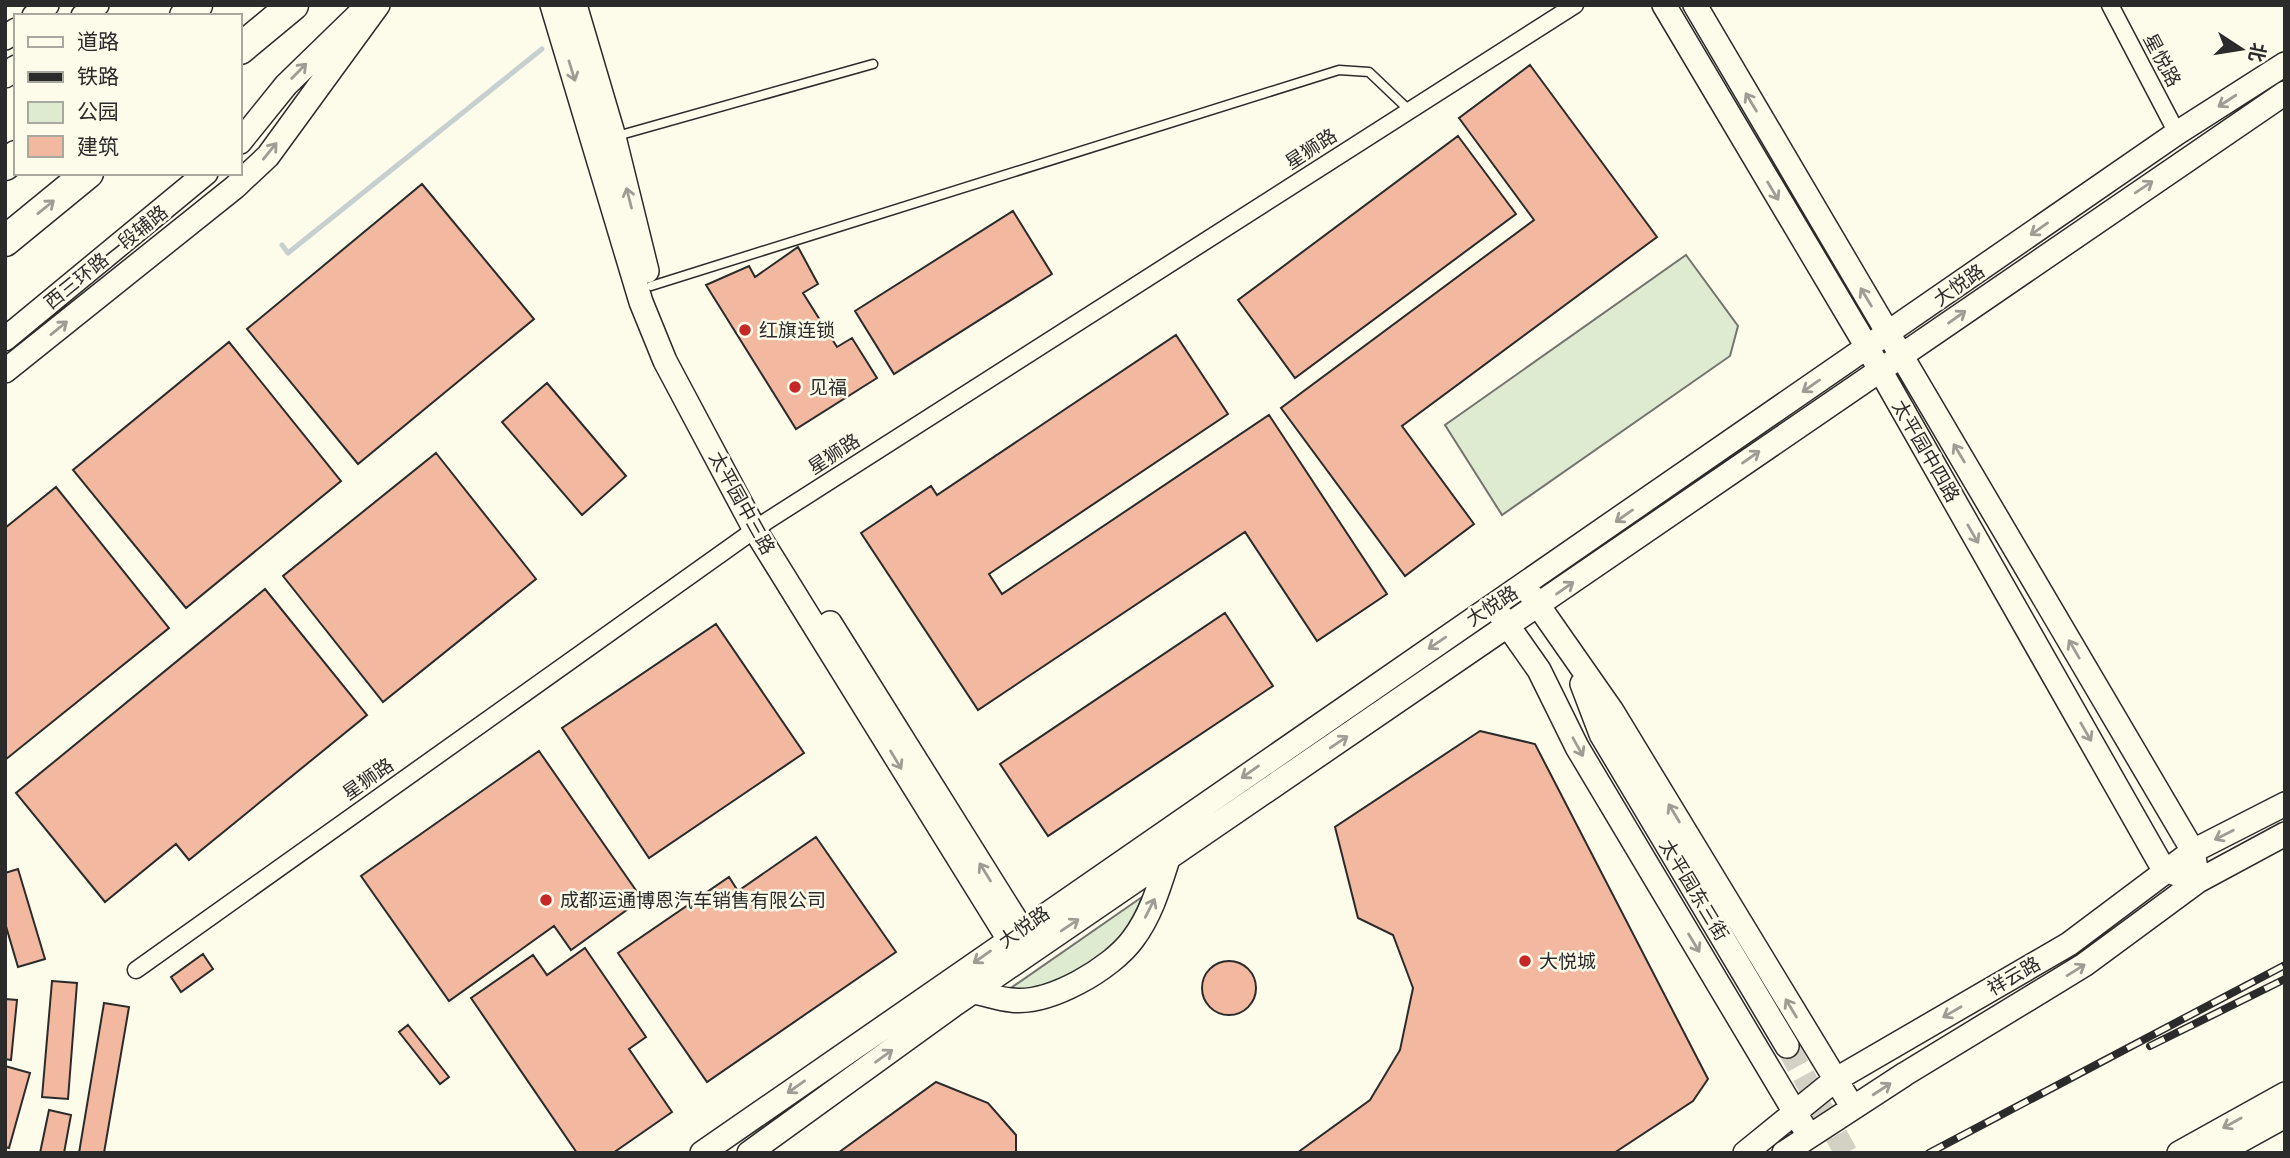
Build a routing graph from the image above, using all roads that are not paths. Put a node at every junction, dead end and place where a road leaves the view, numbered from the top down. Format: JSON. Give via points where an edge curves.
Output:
{"nodes":[{"id":1,"x":293,"y":5,"type":"edge"},
{"id":2,"x":370,"y":5,"type":"edge"},
{"id":3,"x":378,"y":5,"type":"edge"},
{"id":4,"x":552,"y":5,"type":"edge"},
{"id":5,"x":575,"y":5,"type":"edge"},
{"id":6,"x":1576,"y":5,"type":"edge"},
{"id":7,"x":1664,"y":5,"type":"edge"},
{"id":8,"x":1695,"y":5,"type":"edge"},
{"id":9,"x":2110,"y":5,"type":"edge"},
{"id":10,"x":242,"y":47,"type":"edge"},
{"id":11,"x":873,"y":64,"type":"dead end"},
{"id":12,"x":2285,"y":64,"type":"edge"},
{"id":13,"x":2285,"y":93,"type":"edge"},
{"id":14,"x":1410,"y":111,"type":"junction"},
{"id":15,"x":2177,"y":133,"type":"junction"},
{"id":16,"x":614,"y":137,"type":"junction"},
{"id":17,"x":242,"y":140,"type":"edge"},
{"id":18,"x":86,"y":175,"type":"edge"},
{"id":19,"x":204,"y":175,"type":"edge"},
{"id":20,"x":5,"y":241,"type":"edge"},
{"id":21,"x":651,"y":286,"type":"junction"},
{"id":22,"x":1888,"y":334,"type":"junction"},
{"id":23,"x":5,"y":339,"type":"edge"},
{"id":24,"x":1867,"y":347,"type":"junction"},
{"id":25,"x":1901,"y":356,"type":"junction"},
{"id":26,"x":5,"y":371,"type":"edge"},
{"id":27,"x":1881,"y":371,"type":"junction"},
{"id":28,"x":761,"y":526,"type":"junction"},
{"id":29,"x":1525,"y":585,"type":"junction"},
{"id":30,"x":1493,"y":604,"type":"junction"},
{"id":31,"x":1539,"y":607,"type":"junction"},
{"id":32,"x":1508,"y":626,"type":"junction"},
{"id":33,"x":1570,"y":653,"type":"junction"},
{"id":34,"x":1539,"y":670,"type":"junction"},
{"id":35,"x":1601,"y":734,"type":"junction"},
{"id":36,"x":2285,"y":804,"type":"edge"},
{"id":37,"x":2285,"y":834,"type":"edge"},
{"id":38,"x":2193,"y":851,"type":"junction"},
{"id":39,"x":1168,"y":859,"type":"junction"},
{"id":40,"x":2164,"y":870,"type":"junction"},
{"id":41,"x":2198,"y":881,"type":"junction"},
{"id":42,"x":1014,"y":934,"type":"junction"},
{"id":43,"x":1028,"y":954,"type":"junction"},
{"id":44,"x":136,"y":970,"type":"dead end"},
{"id":45,"x":973,"y":992,"type":"junction"},
{"id":46,"x":1809,"y":1038,"type":"junction"},
{"id":47,"x":1787,"y":1046,"type":"tunnel mouth"},
{"id":48,"x":1764,"y":1062,"type":"junction"},
{"id":49,"x":1835,"y":1080,"type":"junction"},
{"id":50,"x":2285,"y":1094,"type":"edge"},
{"id":51,"x":1853,"y":1108,"type":"junction"},
{"id":52,"x":1793,"y":1111,"type":"junction"},
{"id":53,"x":2285,"y":1116,"type":"edge"},
{"id":54,"x":1809,"y":1136,"type":"junction"},
{"id":55,"x":702,"y":1153,"type":"edge"},
{"id":56,"x":749,"y":1153,"type":"edge"},
{"id":57,"x":1745,"y":1153,"type":"edge"},
{"id":58,"x":1784,"y":1153,"type":"edge"},
{"id":59,"x":2179,"y":1153,"type":"edge"},
{"id":60,"x":2218,"y":1153,"type":"edge"}],
"edges":[{"from":1,"to":10,"type":"highway"},
{"from":17,"to":2,"type":"street","one_way":true,"via":[[286,85]]},
{"from":26,"to":3,"type":"street","one_way":true,"via":[[268,156]]},
{"from":4,"to":28,"type":"street","name":"太平园中三路","one_way":true,"via":[[641,302],[665,361]]},
{"from":5,"to":16,"type":"street","name":"太平园中三路"},
{"from":6,"to":14,"type":"street","name":"星狮路"},
{"from":7,"to":24,"type":"street","name":"太平园中四路","one_way":true},
{"from":22,"to":8,"type":"street","one_way":true},
{"from":9,"to":15,"type":"street","name":"星悦路"},
{"from":11,"to":16,"type":"lane"},
{"from":12,"to":15,"type":"street","name":"大悦路","one_way":true},
{"from":25,"to":13,"type":"street","one_way":true},
{"from":14,"to":21,"type":"lane","via":[[1369,72],[1339,70]]},
{"from":14,"to":28,"type":"street","name":"星狮路"},
{"from":15,"to":22,"type":"street","name":"大悦路","one_way":true},
{"from":21,"to":16,"type":"street","name":"太平园中三路","one_way":true},
{"from":20,"to":18,"type":"highway","one_way":true},
{"from":19,"to":23,"type":"street","name":"西三环路一段辅路"},
{"from":21,"to":28,"type":"street","name":"太平园中三路","via":[[679,360]]},
{"from":22,"to":24,"type":"street","name":"大悦路"},
{"from":22,"to":25,"type":"street"},
{"from":24,"to":27,"type":"street","name":"太平园中四路"},
{"from":24,"to":29,"type":"street","name":"大悦路","one_way":true},
{"from":25,"to":27,"type":"street"},
{"from":38,"to":25,"type":"street","one_way":true},
{"from":31,"to":27,"type":"street","one_way":true,"via":[[1782,435]]},
{"from":27,"to":40,"type":"street","name":"太平园中四路","one_way":true},
{"from":28,"to":42,"type":"street","name":"太平园中三路"},
{"from":28,"to":44,"type":"street","name":"星狮路"},
{"from":29,"to":30,"type":"street","name":"大悦路"},
{"from":29,"to":31,"type":"street"},
{"from":30,"to":32,"type":"street"},
{"from":30,"to":42,"type":"street","name":"大悦路","one_way":true},
{"from":31,"to":32,"type":"street"},
{"from":31,"to":33,"type":"street"},
{"from":32,"to":34,"type":"street"},
{"from":39,"to":32,"type":"street","one_way":true},
{"from":33,"to":35,"type":"street"},
{"from":46,"to":33,"type":"street","one_way":true,"via":[[1612,711]]},
{"from":34,"to":35,"type":"street"},
{"from":34,"to":48,"type":"street","one_way":true,"via":[[1577,747]]},
{"from":35,"to":47,"type":"street","name":"太平园东三街"},
{"from":36,"to":38,"type":"street","name":"祥云路","one_way":true},
{"from":37,"to":41,"type":"street","name":"祥云路"},
{"from":38,"to":40,"type":"street","name":"祥云路"},
{"from":38,"to":41,"type":"street"},
{"from":43,"to":39,"type":"street","one_way":true},
{"from":45,"to":39,"type":"street","one_way":true,"via":[[1013,1000],[1052,995],[1098,971],[1133,940],[1155,901]]},
{"from":40,"to":41,"type":"street"},
{"from":40,"to":49,"type":"street","name":"祥云路","one_way":true,"via":[[2069,944]]},
{"from":51,"to":41,"type":"street","name":"祥云路","one_way":true,"via":[[2084,965]]},
{"from":42,"to":43,"type":"street","name":"太平园中三路"},
{"from":42,"to":55,"type":"street","name":"大悦路","one_way":true},
{"from":43,"to":45,"type":"street"},
{"from":56,"to":45,"type":"street","one_way":true},
{"from":46,"to":48,"type":"street","via":[[1804,1049],[1781,1061]]},
{"from":46,"to":49,"type":"street"},
{"from":48,"to":52,"type":"street"},
{"from":49,"to":51,"type":"street"},
{"from":49,"to":52,"type":"street","name":"祥云路"},
{"from":50,"to":59,"type":"street","one_way":true},
{"from":51,"to":54,"type":"street","name":"祥云路"},
{"from":52,"to":54,"type":"street"},
{"from":52,"to":57,"type":"street","name":"祥云路"},
{"from":53,"to":60,"type":"street"},
{"from":54,"to":58,"type":"street","name":"祥云路"}]}
